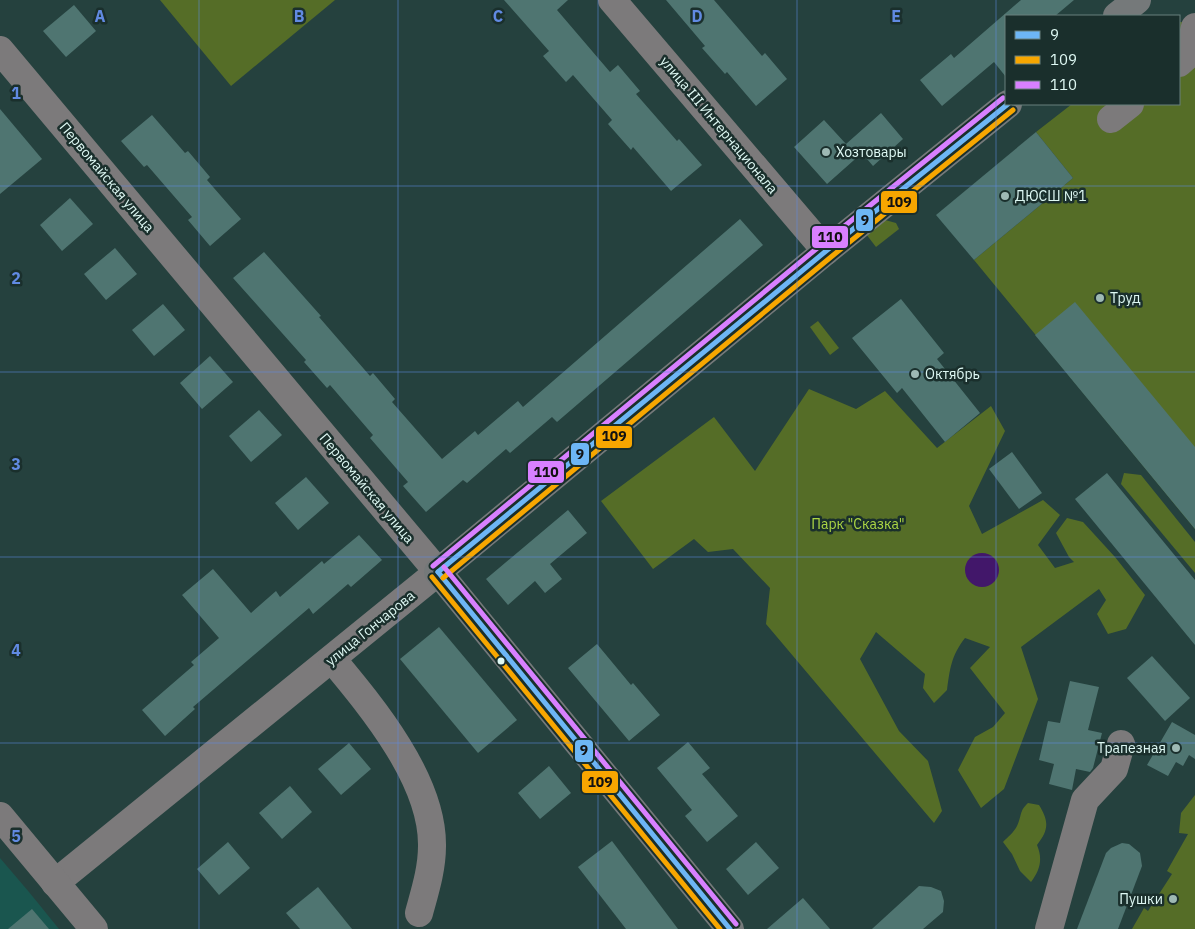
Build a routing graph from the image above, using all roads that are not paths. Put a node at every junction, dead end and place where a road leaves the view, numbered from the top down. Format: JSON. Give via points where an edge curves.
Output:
{"nodes":[{"id":1,"x":612,"y":0,"type":"edge"},
{"id":2,"x":1137,"y":0,"type":"edge"},
{"id":3,"x":1118,"y":15,"type":"edge"},
{"id":4,"x":1195,"y":27,"type":"edge"},
{"id":5,"x":3,"y":60,"type":"edge"},
{"id":6,"x":1180,"y":62,"type":"edge"},
{"id":7,"x":1007,"y":105,"type":"edge"},
{"id":8,"x":826,"y":251,"type":"junction"},
{"id":9,"x":438,"y":572,"type":"junction"},
{"id":10,"x":332,"y":658,"type":"junction"},
{"id":11,"x":1121,"y":744,"type":"dead end"},
{"id":12,"x":0,"y":816,"type":"edge"},
{"id":13,"x":55,"y":883,"type":"junction"},
{"id":14,"x":419,"y":913,"type":"dead end"},
{"id":15,"x":1041,"y":924,"type":"edge"},
{"id":16,"x":94,"y":929,"type":"edge"},
{"id":17,"x":730,"y":929,"type":"edge"}],
"edges":[{"from":1,"to":8,"type":"street","name":"улица III Интернационала"},
{"from":2,"to":3,"type":"main road"},
{"from":4,"to":6,"type":"street","via":[[1188,55]]},
{"from":5,"to":9,"type":"street","name":"Первомайская улица"},
{"from":7,"to":8,"type":"main road","name":"улица Гончарова"},
{"from":8,"to":9,"type":"main road","name":"улица Гончарова"},
{"from":9,"to":10,"type":"street","name":"улица Гончарова"},
{"from":9,"to":17,"type":"main road","name":"Первомайская улица"},
{"from":10,"to":13,"type":"street","name":"улица Гончарова"},
{"from":10,"to":14,"type":"street","via":[[384,726],[410,769],[427,808],[432,846],[428,881]]},
{"from":11,"to":15,"type":"street","via":[[1114,769],[1085,800]]},
{"from":12,"to":13,"type":"street"},
{"from":13,"to":16,"type":"street"}]}
